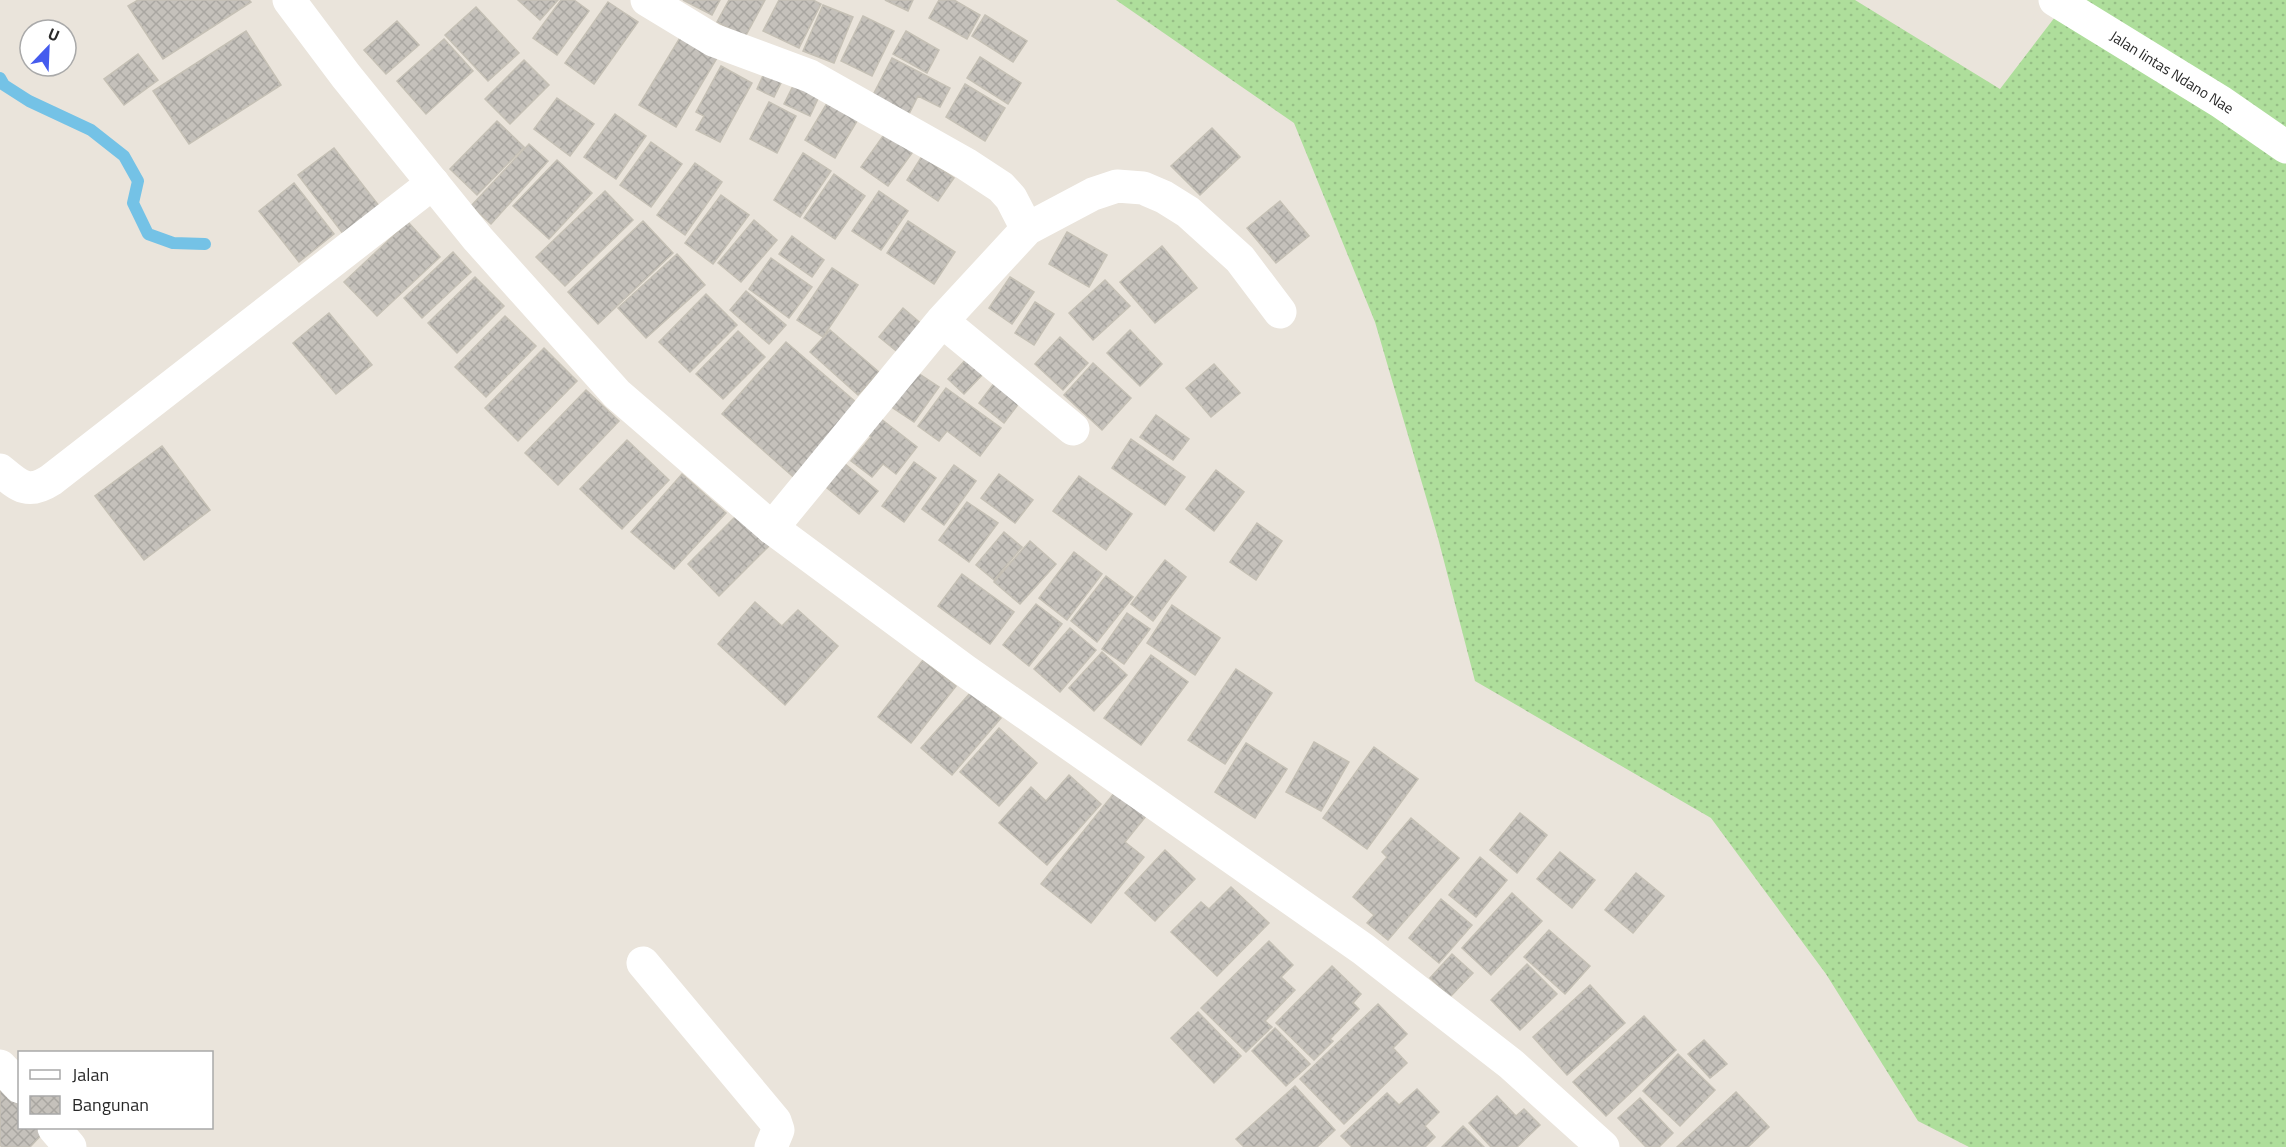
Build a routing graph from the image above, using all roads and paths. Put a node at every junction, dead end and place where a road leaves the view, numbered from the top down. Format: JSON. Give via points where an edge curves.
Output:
{"nodes":[{"id":1,"x":289,"y":0,"type":"edge"},
{"id":2,"x":647,"y":0,"type":"edge"},
{"id":3,"x":2055,"y":0,"type":"edge"},
{"id":4,"x":2286,"y":147,"type":"edge"},
{"id":5,"x":434,"y":183,"type":"junction"},
{"id":6,"x":1027,"y":229,"type":"junction"},
{"id":7,"x":1280,"y":312,"type":"dead end"},
{"id":8,"x":942,"y":321,"type":"junction"},
{"id":9,"x":1073,"y":429,"type":"dead end"},
{"id":10,"x":0,"y":470,"type":"edge"},
{"id":11,"x":772,"y":528,"type":"junction"},
{"id":12,"x":643,"y":963,"type":"dead end"},
{"id":13,"x":0,"y":1066,"type":"edge"},
{"id":14,"x":18,"y":1084,"type":"edge"},
{"id":15,"x":55,"y":1129,"type":"edge"},
{"id":16,"x":70,"y":1147,"type":"edge"},
{"id":17,"x":771,"y":1147,"type":"edge"},
{"id":18,"x":1603,"y":1147,"type":"edge"}],
"edges":[{"from":1,"to":5,"type":"street"},
{"from":2,"to":6,"type":"street","via":[[713,40],[810,76],[966,164],[1001,187]]},
{"from":3,"to":4,"type":"street","name":"Jalan lintas Ndano Nae","via":[[2221,102]]},
{"from":5,"to":10,"type":"street","via":[[51,480],[36,488],[26,488]]},
{"from":5,"to":11,"type":"street","via":[[478,239],[617,394]]},
{"from":6,"to":7,"type":"street","via":[[1093,194],[1117,186],[1143,188],[1188,212],[1240,259]]},
{"from":6,"to":8,"type":"street"},
{"from":8,"to":9,"type":"street"},
{"from":8,"to":11,"type":"street"},
{"from":11,"to":18,"type":"street","via":[[964,670],[1363,949],[1511,1064]]},
{"from":12,"to":17,"type":"street","via":[[775,1121],[778,1130]]},
{"from":13,"to":14,"type":"street"},
{"from":15,"to":16,"type":"street"}]}
